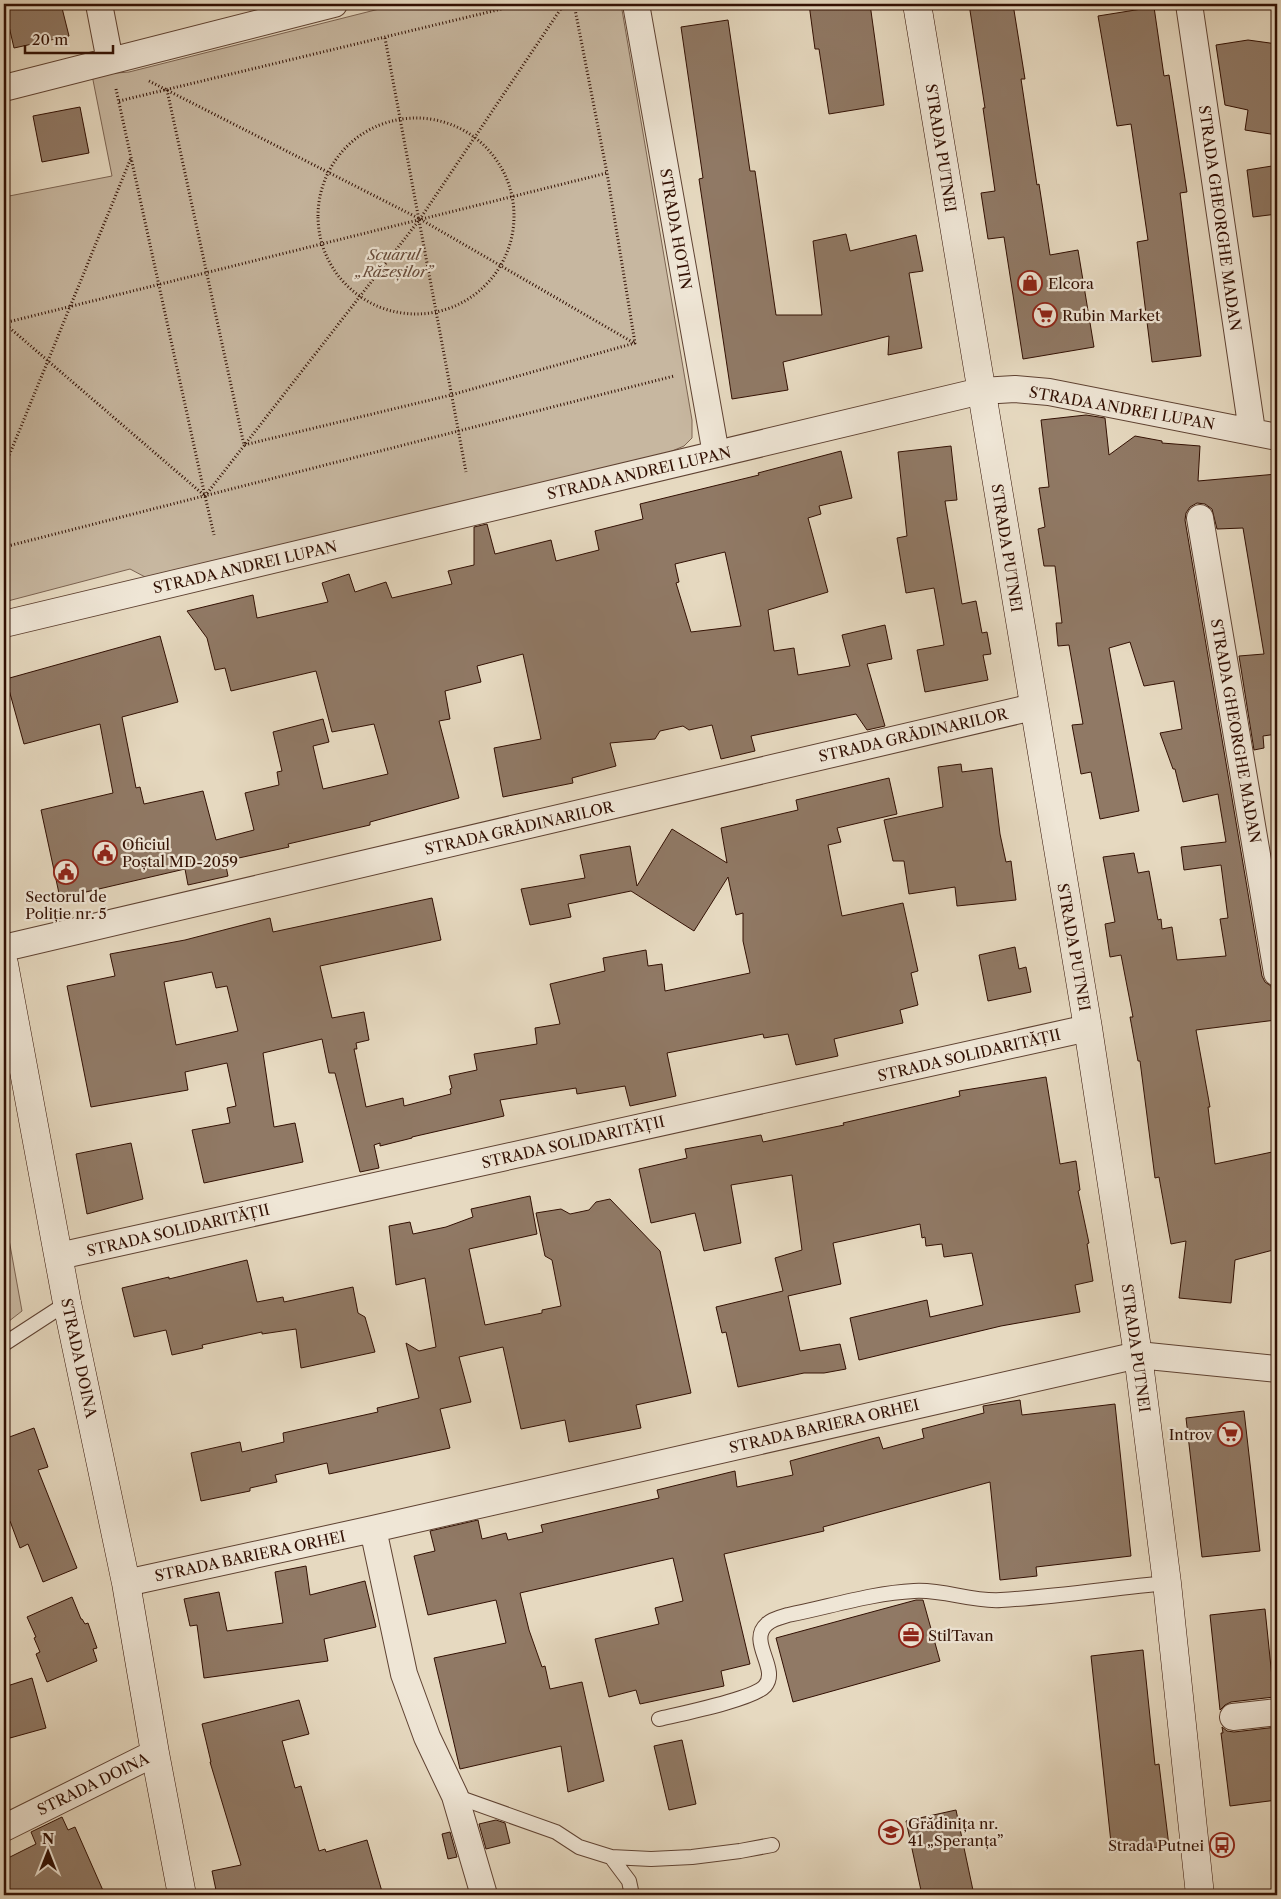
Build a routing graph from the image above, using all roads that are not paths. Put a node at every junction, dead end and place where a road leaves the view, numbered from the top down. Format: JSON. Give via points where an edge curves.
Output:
{"nodes":[{"id":1,"x":99,"y":4,"type":"edge"},
{"id":2,"x":334,"y":4,"type":"edge"},
{"id":3,"x":636,"y":4,"type":"edge"},
{"id":4,"x":918,"y":4,"type":"edge"},
{"id":5,"x":1189,"y":4,"type":"edge"},
{"id":6,"x":110,"y":62,"type":"junction"},
{"id":7,"x":4,"y":88,"type":"edge"},
{"id":8,"x":981,"y":391,"type":"junction"},
{"id":9,"x":1252,"y":431,"type":"junction"},
{"id":10,"x":1277,"y":437,"type":"edge"},
{"id":11,"x":716,"y":454,"type":"junction"},
{"id":12,"x":1200,"y":518,"type":"dead end"},
{"id":13,"x":4,"y":624,"type":"edge"},
{"id":14,"x":1033,"y":707,"type":"junction"},
{"id":15,"x":4,"y":948,"type":"edge"},
{"id":16,"x":4,"y":964,"type":"edge"},
{"id":17,"x":1277,"y":974,"type":"edge"},
{"id":18,"x":1088,"y":1028,"type":"junction"},
{"id":19,"x":59,"y":1256,"type":"junction"},
{"id":20,"x":67,"y":1303,"type":"junction"},
{"id":21,"x":4,"y":1344,"type":"edge"},
{"id":22,"x":1138,"y":1355,"type":"junction"},
{"id":23,"x":1277,"y":1369,"type":"edge"},
{"id":24,"x":374,"y":1529,"type":"junction"},
{"id":25,"x":126,"y":1583,"type":"junction"},
{"id":26,"x":1167,"y":1583,"type":"junction"},
{"id":27,"x":1277,"y":1712,"type":"edge"},
{"id":28,"x":1233,"y":1717,"type":"dead end"},
{"id":29,"x":659,"y":1719,"type":"dead end"},
{"id":30,"x":155,"y":1753,"type":"junction"},
{"id":31,"x":456,"y":1796,"type":"junction"},
{"id":32,"x":4,"y":1828,"type":"edge"},
{"id":33,"x":772,"y":1845,"type":"dead end"},
{"id":34,"x":611,"y":1857,"type":"junction"},
{"id":35,"x":182,"y":1895,"type":"edge"},
{"id":36,"x":484,"y":1895,"type":"edge"},
{"id":37,"x":632,"y":1895,"type":"edge"},
{"id":38,"x":1200,"y":1895,"type":"edge"}],
"edges":[{"from":1,"to":6,"type":"street"},
{"from":2,"to":6,"type":"street"},
{"from":3,"to":11,"type":"street","name":"STRADA HOTIN"},
{"from":4,"to":8,"type":"street","name":"STRADA PUTNEI"},
{"from":5,"to":9,"type":"street","name":"STRADA GHEORGHE MADAN"},
{"from":6,"to":7,"type":"street"},
{"from":8,"to":9,"type":"street","name":"STRADA ANDREI LUPAN","via":[[1049,392]]},
{"from":8,"to":11,"type":"street","name":"STRADA ANDREI LUPAN"},
{"from":8,"to":14,"type":"street","name":"STRADA PUTNEI"},
{"from":9,"to":10,"type":"street","name":"STRADA ANDREI LUPAN"},
{"from":11,"to":13,"type":"street","name":"STRADA ANDREI LUPAN"},
{"from":12,"to":17,"type":"street","name":"STRADA GHEORGHE MADAN"},
{"from":14,"to":15,"type":"street","name":"STRADA GRĂDINARILOR"},
{"from":14,"to":18,"type":"street","name":"STRADA PUTNEI"},
{"from":16,"to":19,"type":"street","name":"STRADA DOINA"},
{"from":18,"to":19,"type":"street","name":"STRADA SOLIDARITĂȚII"},
{"from":18,"to":22,"type":"street","name":"STRADA PUTNEI"},
{"from":19,"to":20,"type":"street","name":"STRADA DOINA"},
{"from":20,"to":21,"type":"lane"},
{"from":20,"to":25,"type":"street","name":"STRADA DOINA"},
{"from":22,"to":23,"type":"street","name":"STRADA BARIERA ORHEI"},
{"from":22,"to":24,"type":"street","name":"STRADA BARIERA ORHEI"},
{"from":22,"to":26,"type":"street","name":"STRADA PUTNEI"},
{"from":24,"to":25,"type":"street","name":"STRADA BARIERA ORHEI"},
{"from":24,"to":31,"type":"street","via":[[409,1692]]},
{"from":25,"to":30,"type":"street","name":"STRADA DOINA"},
{"from":26,"to":29,"type":"lane","via":[[1000,1600],[939,1591],[891,1593],[788,1615],[765,1625],[761,1635],[770,1673],[767,1684],[759,1691]]},
{"from":26,"to":38,"type":"street","name":"STRADA PUTNEI"},
{"from":27,"to":28,"type":"street"},
{"from":30,"to":32,"type":"street","name":"STRADA DOINA"},
{"from":30,"to":35,"type":"street","name":"STRADA DOINA"},
{"from":31,"to":34,"type":"lane","via":[[556,1832],[579,1846]]},
{"from":31,"to":36,"type":"street"},
{"from":33,"to":34,"type":"lane","via":[[692,1857]]},
{"from":34,"to":37,"type":"lane","via":[[629,1881]]}]}
